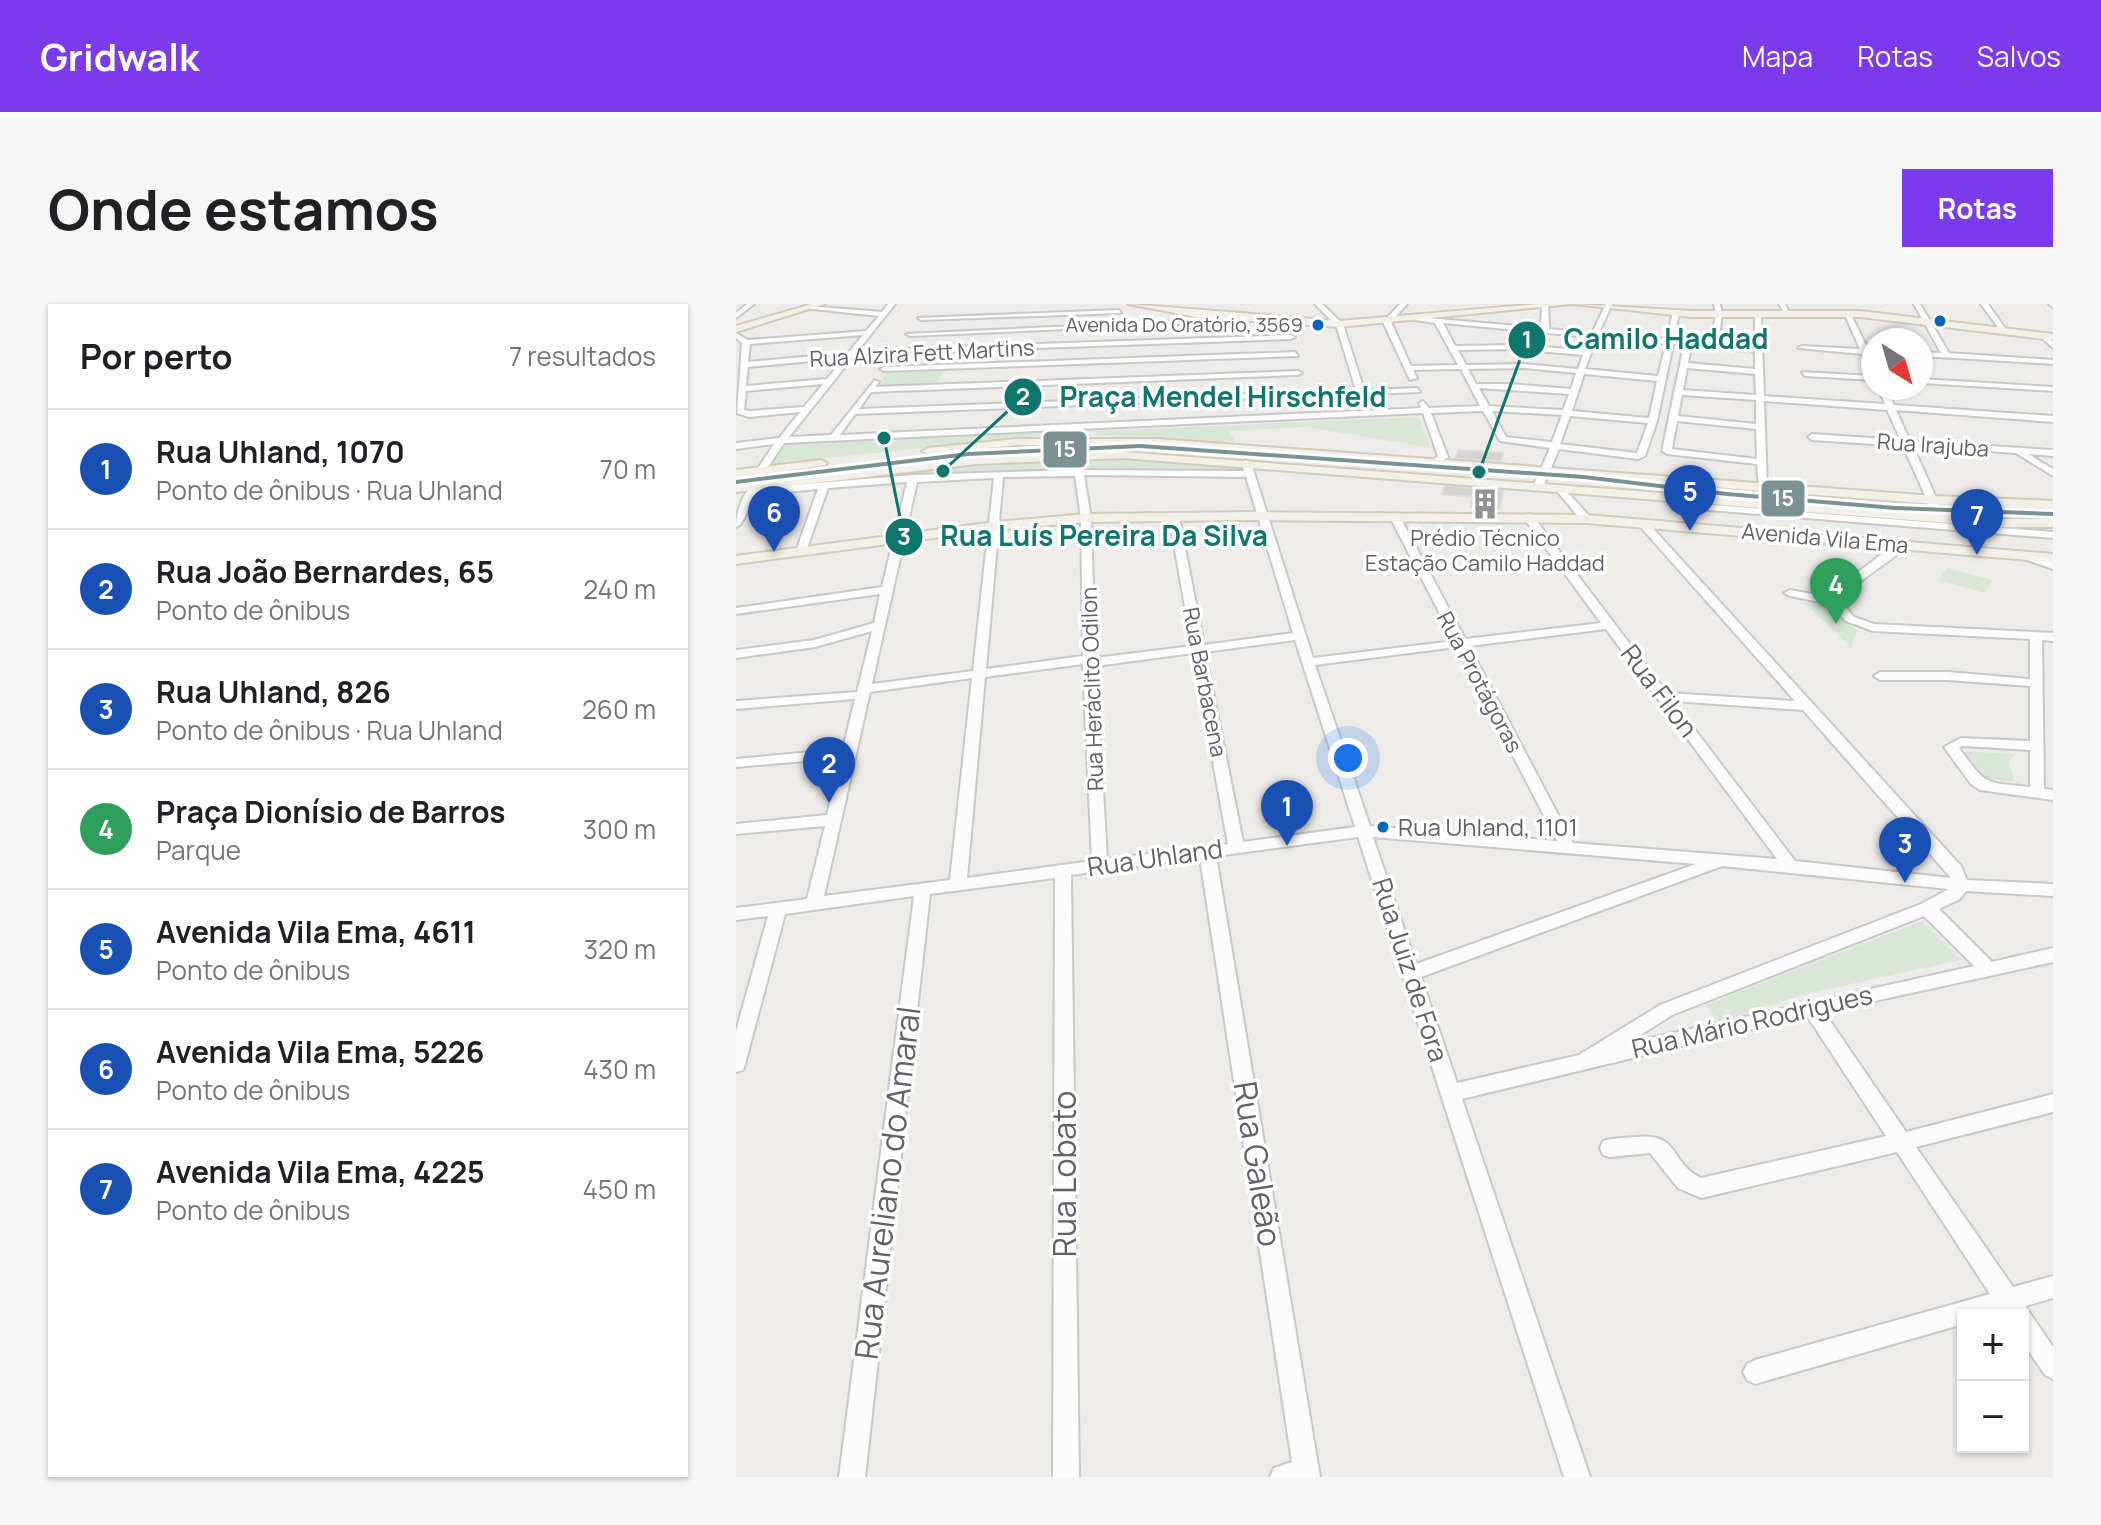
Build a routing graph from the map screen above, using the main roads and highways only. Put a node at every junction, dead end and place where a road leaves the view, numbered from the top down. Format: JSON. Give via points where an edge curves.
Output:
{"nodes":[{"id":1,"x":1132,"y":304,"type":"edge"},
{"id":2,"x":1568,"y":304,"type":"edge"},
{"id":3,"x":1577,"y":304,"type":"edge"},
{"id":4,"x":815,"y":305,"type":"edge"},
{"id":5,"x":1545,"y":305,"type":"edge"},
{"id":6,"x":1611,"y":305,"type":"edge"},
{"id":7,"x":1647,"y":307,"type":"edge"},
{"id":8,"x":1718,"y":309,"type":"edge"},
{"id":9,"x":1700,"y":313,"type":"junction"},
{"id":10,"x":736,"y":332,"type":"edge"},
{"id":11,"x":2049,"y":337,"type":"edge"},
{"id":12,"x":1114,"y":440,"type":"junction"},
{"id":13,"x":1017,"y":442,"type":"junction"},
{"id":14,"x":1105,"y":455,"type":"junction"},
{"id":15,"x":935,"y":463,"type":"junction"},
{"id":16,"x":736,"y":474,"type":"edge"},
{"id":17,"x":1647,"y":478,"type":"junction"},
{"id":18,"x":759,"y":482,"type":"junction"},
{"id":19,"x":736,"y":488,"type":"edge"},
{"id":20,"x":1628,"y":494,"type":"junction"},
{"id":21,"x":2053,"y":505,"type":"edge"},
{"id":22,"x":2053,"y":523,"type":"edge"},
{"id":23,"x":2053,"y":558,"type":"edge"},
{"id":24,"x":736,"y":560,"type":"edge"}],
"edges":[{"from":1,"to":5,"type":"main road","via":[[1339,324]]},
{"from":2,"to":5,"type":"main road"},
{"from":3,"to":6,"type":"main road"},
{"from":4,"to":10,"type":"main road"},
{"from":6,"to":7,"type":"main road"},
{"from":7,"to":9,"type":"main road"},
{"from":7,"to":9,"type":"main road"},
{"from":8,"to":9,"type":"main road"},
{"from":8,"to":11,"type":"main road","via":[[1758,315],[1860,314]]},
{"from":12,"to":13,"type":"main road"},
{"from":12,"to":14,"type":"main road","via":[[1100,448]]},
{"from":12,"to":17,"type":"main road"},
{"from":13,"to":15,"type":"main road","via":[[1054,448]]},
{"from":13,"to":18,"type":"main road"},
{"from":14,"to":15,"type":"main road","via":[[1078,461]]},
{"from":14,"to":20,"type":"main road"},
{"from":15,"to":18,"type":"main road"},
{"from":16,"to":18,"type":"main road"},
{"from":17,"to":20,"type":"main road","via":[[1647,488]]},
{"from":17,"to":21,"type":"main road"},
{"from":18,"to":19,"type":"main road"},
{"from":20,"to":22,"type":"main road"},
{"from":23,"to":24,"type":"main road","name":"Avenida Vila Ema","via":[[1586,519],[1262,516],[1086,518]]}]}
